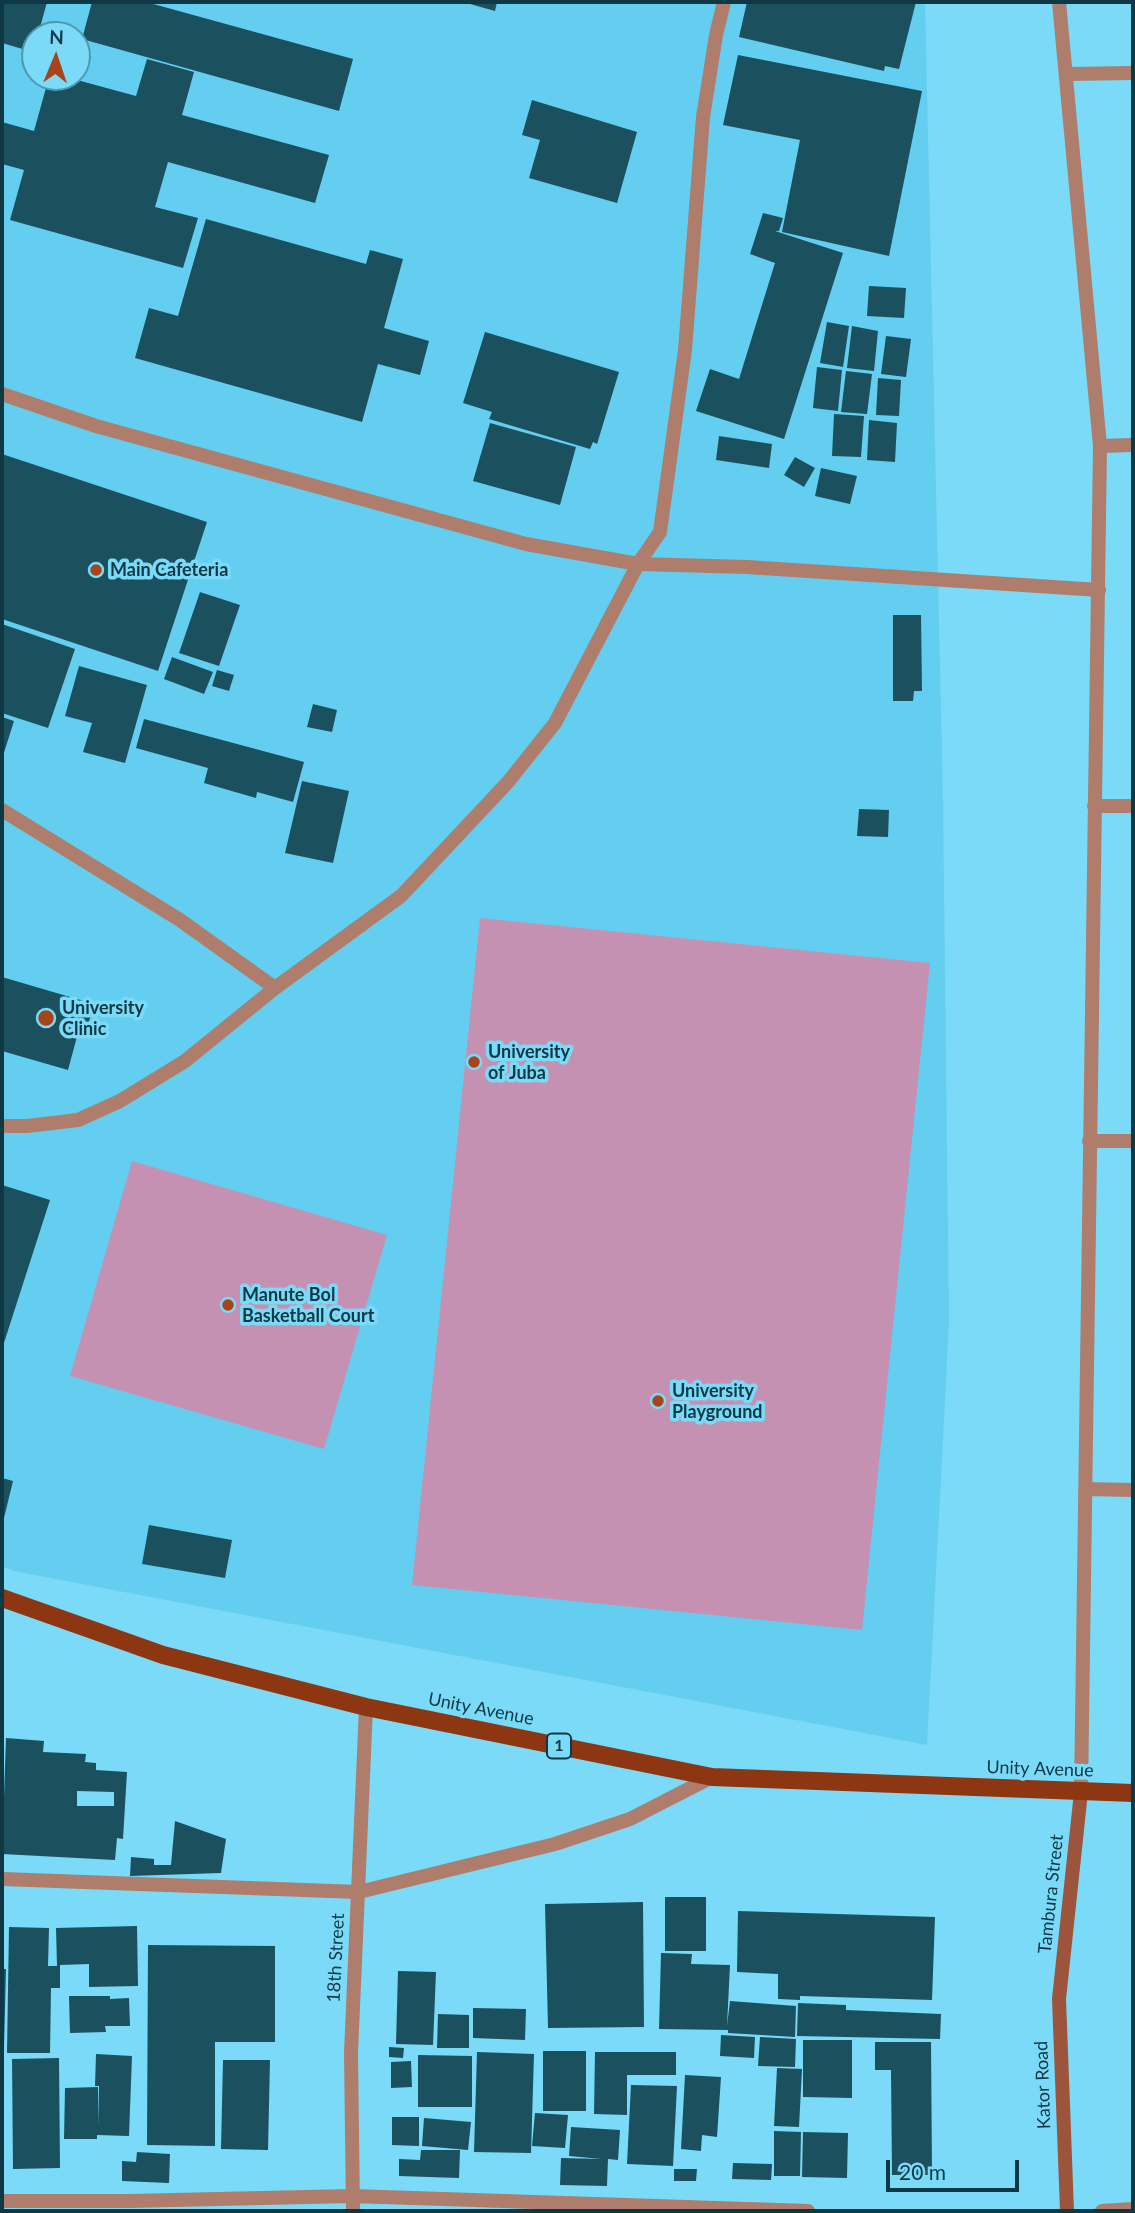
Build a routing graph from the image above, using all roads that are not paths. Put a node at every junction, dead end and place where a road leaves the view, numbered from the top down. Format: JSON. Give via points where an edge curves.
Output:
{"nodes":[{"id":1,"x":724,"y":2,"type":"edge"},
{"id":2,"x":1059,"y":2,"type":"edge"},
{"id":3,"x":1133,"y":73,"type":"edge"},
{"id":4,"x":1067,"y":74,"type":"junction"},
{"id":5,"x":2,"y":394,"type":"edge"},
{"id":6,"x":1133,"y":445,"type":"edge"},
{"id":7,"x":1100,"y":446,"type":"junction"},
{"id":8,"x":638,"y":565,"type":"junction"},
{"id":9,"x":1099,"y":590,"type":"junction"},
{"id":10,"x":1094,"y":806,"type":"junction"},
{"id":11,"x":1133,"y":806,"type":"edge"},
{"id":12,"x":2,"y":810,"type":"edge"},
{"id":13,"x":275,"y":988,"type":"junction"},
{"id":14,"x":2,"y":1126,"type":"edge"},
{"id":15,"x":1089,"y":1141,"type":"junction"},
{"id":16,"x":1133,"y":1141,"type":"edge"},
{"id":17,"x":1085,"y":1489,"type":"junction"},
{"id":18,"x":1133,"y":1490,"type":"edge"},
{"id":19,"x":2,"y":1598,"type":"edge"},
{"id":20,"x":366,"y":1707,"type":"junction"},
{"id":21,"x":712,"y":1777,"type":"junction"},
{"id":22,"x":1081,"y":1792,"type":"junction"},
{"id":23,"x":1133,"y":1793,"type":"edge"},
{"id":24,"x":2,"y":1879,"type":"edge"},
{"id":25,"x":359,"y":1892,"type":"junction"},
{"id":26,"x":1059,"y":1999,"type":"joint"},
{"id":27,"x":352,"y":2196,"type":"junction"},
{"id":28,"x":2,"y":2201,"type":"edge"},
{"id":29,"x":1133,"y":2209,"type":"edge"},
{"id":30,"x":353,"y":2211,"type":"edge"},
{"id":31,"x":808,"y":2211,"type":"edge"},
{"id":32,"x":1067,"y":2211,"type":"edge"},
{"id":33,"x":1102,"y":2211,"type":"edge"}],
"edges":[{"from":1,"to":8,"type":"street","via":[[703,117],[685,350],[666,497],[660,532]]},
{"from":2,"to":4,"type":"street"},
{"from":3,"to":4,"type":"street"},
{"from":4,"to":7,"type":"street"},
{"from":5,"to":8,"type":"street","via":[[96,426],[526,544]]},
{"from":6,"to":7,"type":"street"},
{"from":7,"to":9,"type":"street"},
{"from":8,"to":9,"type":"street","via":[[747,567]]},
{"from":8,"to":13,"type":"street","via":[[555,723],[508,782],[401,896]]},
{"from":9,"to":10,"type":"street"},
{"from":10,"to":11,"type":"street"},
{"from":10,"to":15,"type":"street"},
{"from":12,"to":13,"type":"street","via":[[180,920]]},
{"from":13,"to":14,"type":"street","via":[[185,1061],[120,1101],[78,1120]]},
{"from":15,"to":16,"type":"street"},
{"from":15,"to":17,"type":"street"},
{"from":17,"to":18,"type":"street"},
{"from":17,"to":22,"type":"street"},
{"from":19,"to":20,"type":"main road","name":"Unity Avenue","number":"1","via":[[163,1655]]},
{"from":20,"to":21,"type":"main road","name":"Unity Avenue","number":"1"},
{"from":20,"to":25,"type":"street","name":"18th Street"},
{"from":21,"to":22,"type":"main road","name":"Unity Avenue","number":"1"},
{"from":21,"to":25,"type":"street","via":[[631,1819],[555,1844]]},
{"from":22,"to":23,"type":"main road","name":"Unity Avenue","number":"1"},
{"from":22,"to":26,"type":"main road","name":"Tambura Street"},
{"from":24,"to":25,"type":"street"},
{"from":25,"to":27,"type":"street","name":"18th Street","via":[[351,2053]]},
{"from":26,"to":32,"type":"main road","name":"Kator Road"},
{"from":27,"to":28,"type":"street"},
{"from":27,"to":30,"type":"street","name":"18th Street"},
{"from":27,"to":31,"type":"street"},
{"from":29,"to":33,"type":"street"}]}
